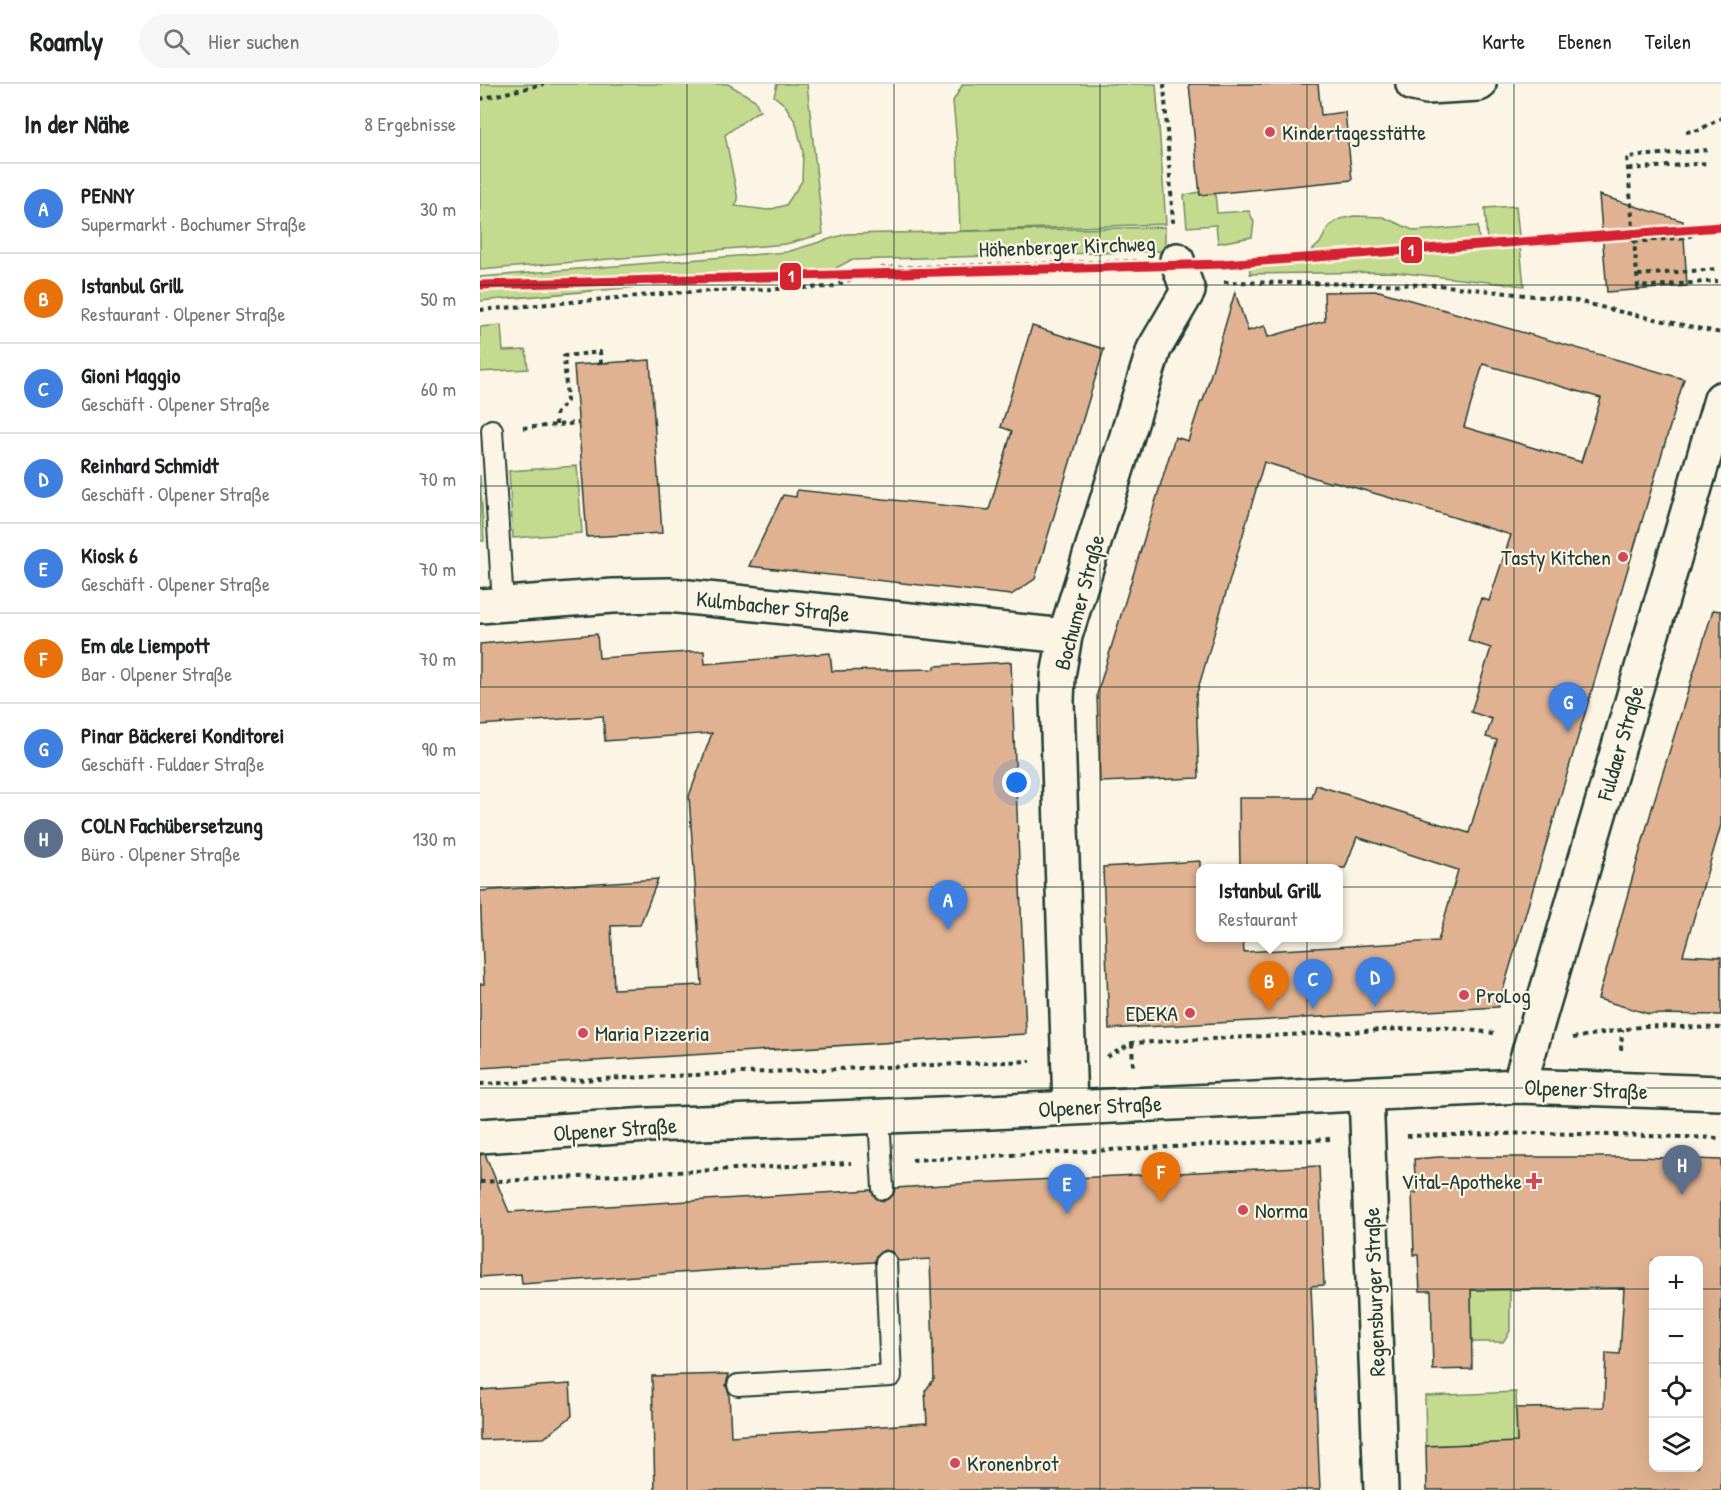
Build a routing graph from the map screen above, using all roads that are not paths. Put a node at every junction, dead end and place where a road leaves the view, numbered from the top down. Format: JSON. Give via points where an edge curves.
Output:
{"nodes":[{"id":1,"x":1413,"y":84,"type":"edge"},
{"id":2,"x":1479,"y":84,"type":"edge"},
{"id":3,"x":1177,"y":260,"type":"road end"},
{"id":4,"x":1721,"y":399,"type":"edge"},
{"id":5,"x":492,"y":430,"type":"road end"},
{"id":6,"x":1708,"y":488,"type":"edge"},
{"id":7,"x":492,"y":605,"type":"edge"},
{"id":8,"x":1065,"y":636,"type":"junction"},
{"id":9,"x":1519,"y":1086,"type":"junction"},
{"id":10,"x":1721,"y":1092,"type":"edge"},
{"id":11,"x":1366,"y":1094,"type":"junction"},
{"id":12,"x":1070,"y":1107,"type":"junction"},
{"id":13,"x":879,"y":1116,"type":"junction"},
{"id":14,"x":480,"y":1136,"type":"edge"},
{"id":15,"x":883,"y":1189,"type":"dead end"},
{"id":16,"x":886,"y":1262,"type":"dead end"},
{"id":17,"x":738,"y":1385,"type":"dead end"},
{"id":18,"x":1381,"y":1490,"type":"edge"}],
"edges":[{"from":1,"to":2,"type":"street"},
{"from":3,"to":8,"type":"street","name":"Bochumer Straße","via":[[1188,291],[1154,349]]},
{"from":4,"to":6,"type":"street","name":"Fuldaer Straße"},
{"from":5,"to":7,"type":"lane"},
{"from":6,"to":9,"type":"street","name":"Fuldaer Straße"},
{"from":7,"to":8,"type":"street","name":"Kulmbacher Straße","via":[[669,595]]},
{"from":8,"to":12,"type":"street","name":"Bochumer Straße","via":[[1057,701]]},
{"from":9,"to":10,"type":"street","name":"Olpener Straße"},
{"from":9,"to":11,"type":"street","name":"Olpener Straße"},
{"from":11,"to":12,"type":"street","name":"Olpener Straße"},
{"from":11,"to":18,"type":"street","name":"Regensburger Straße"},
{"from":12,"to":13,"type":"street","name":"Olpener Straße"},
{"from":13,"to":14,"type":"street","name":"Olpener Straße"},
{"from":13,"to":15,"type":"lane"},
{"from":16,"to":17,"type":"lane","via":[[891,1376]]}]}
